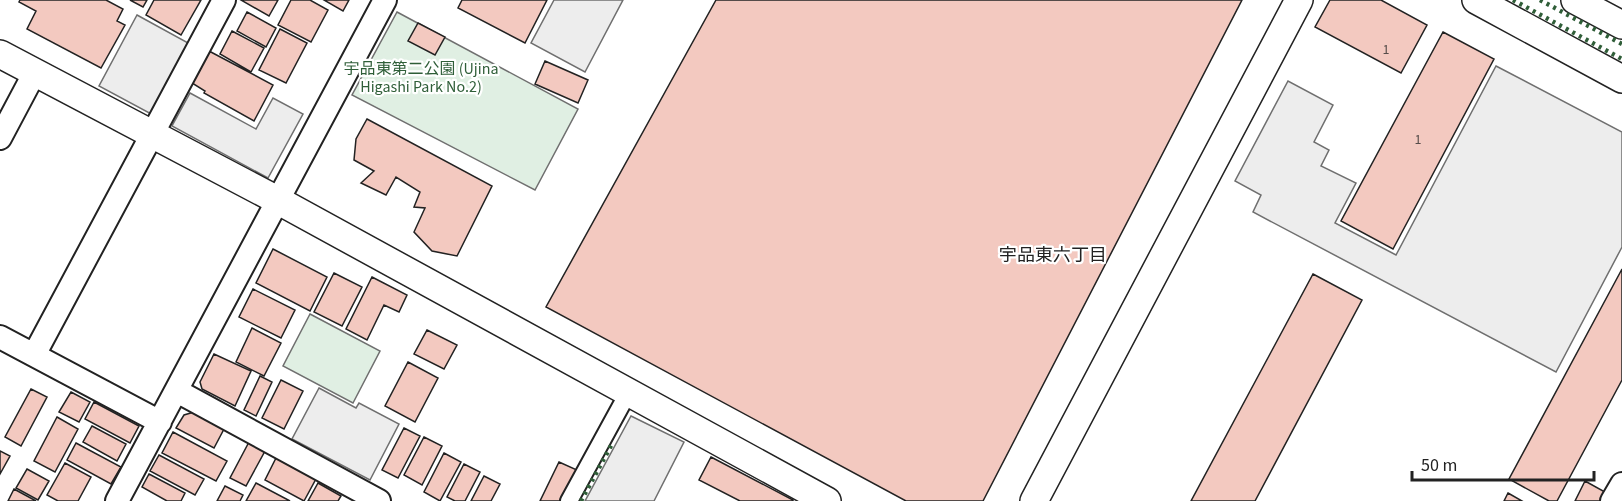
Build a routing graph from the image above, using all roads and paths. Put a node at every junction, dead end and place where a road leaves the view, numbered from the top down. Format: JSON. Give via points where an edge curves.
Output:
{"nodes":[{"id":1,"x":224,"y":0,"type":"edge"},
{"id":2,"x":386,"y":0,"type":"edge"},
{"id":3,"x":1299,"y":0,"type":"edge"},
{"id":4,"x":1476,"y":0,"type":"edge"},
{"id":5,"x":1575,"y":0,"type":"edge"},
{"id":6,"x":1622,"y":25,"type":"edge"},
{"id":7,"x":0,"y":54,"type":"edge"},
{"id":8,"x":35,"y":72,"type":"junction"},
{"id":9,"x":1622,"y":79,"type":"edge"},
{"id":10,"x":153,"y":135,"type":"junction"},
{"id":11,"x":0,"y":138,"type":"edge"},
{"id":12,"x":279,"y":201,"type":"junction"},
{"id":13,"x":0,"y":337,"type":"edge"},
{"id":14,"x":34,"y":355,"type":"junction"},
{"id":15,"x":177,"y":391,"type":"junction"},
{"id":16,"x":628,"y":393,"type":"junction"},
{"id":17,"x":160,"y":422,"type":"junction"},
{"id":18,"x":1622,"y":484,"type":"edge"},
{"id":19,"x":117,"y":501,"type":"edge"},
{"id":20,"x":379,"y":501,"type":"edge"},
{"id":21,"x":569,"y":501,"type":"edge"},
{"id":22,"x":827,"y":501,"type":"edge"},
{"id":23,"x":1034,"y":501,"type":"edge"},
{"id":24,"x":1612,"y":501,"type":"edge"}],
"edges":[{"from":1,"to":10,"type":"street"},
{"from":2,"to":12,"type":"street"},
{"from":3,"to":23,"type":"street"},
{"from":4,"to":9,"type":"street"},
{"from":5,"to":6,"type":"street"},
{"from":7,"to":8,"type":"street"},
{"from":8,"to":10,"type":"street"},
{"from":8,"to":11,"type":"street"},
{"from":10,"to":12,"type":"street"},
{"from":10,"to":14,"type":"street"},
{"from":12,"to":15,"type":"street"},
{"from":12,"to":16,"type":"street"},
{"from":13,"to":14,"type":"street"},
{"from":14,"to":17,"type":"street"},
{"from":15,"to":17,"type":"street"},
{"from":15,"to":20,"type":"street"},
{"from":16,"to":21,"type":"street"},
{"from":16,"to":22,"type":"street"},
{"from":17,"to":19,"type":"street"},
{"from":18,"to":24,"type":"street"}]}
